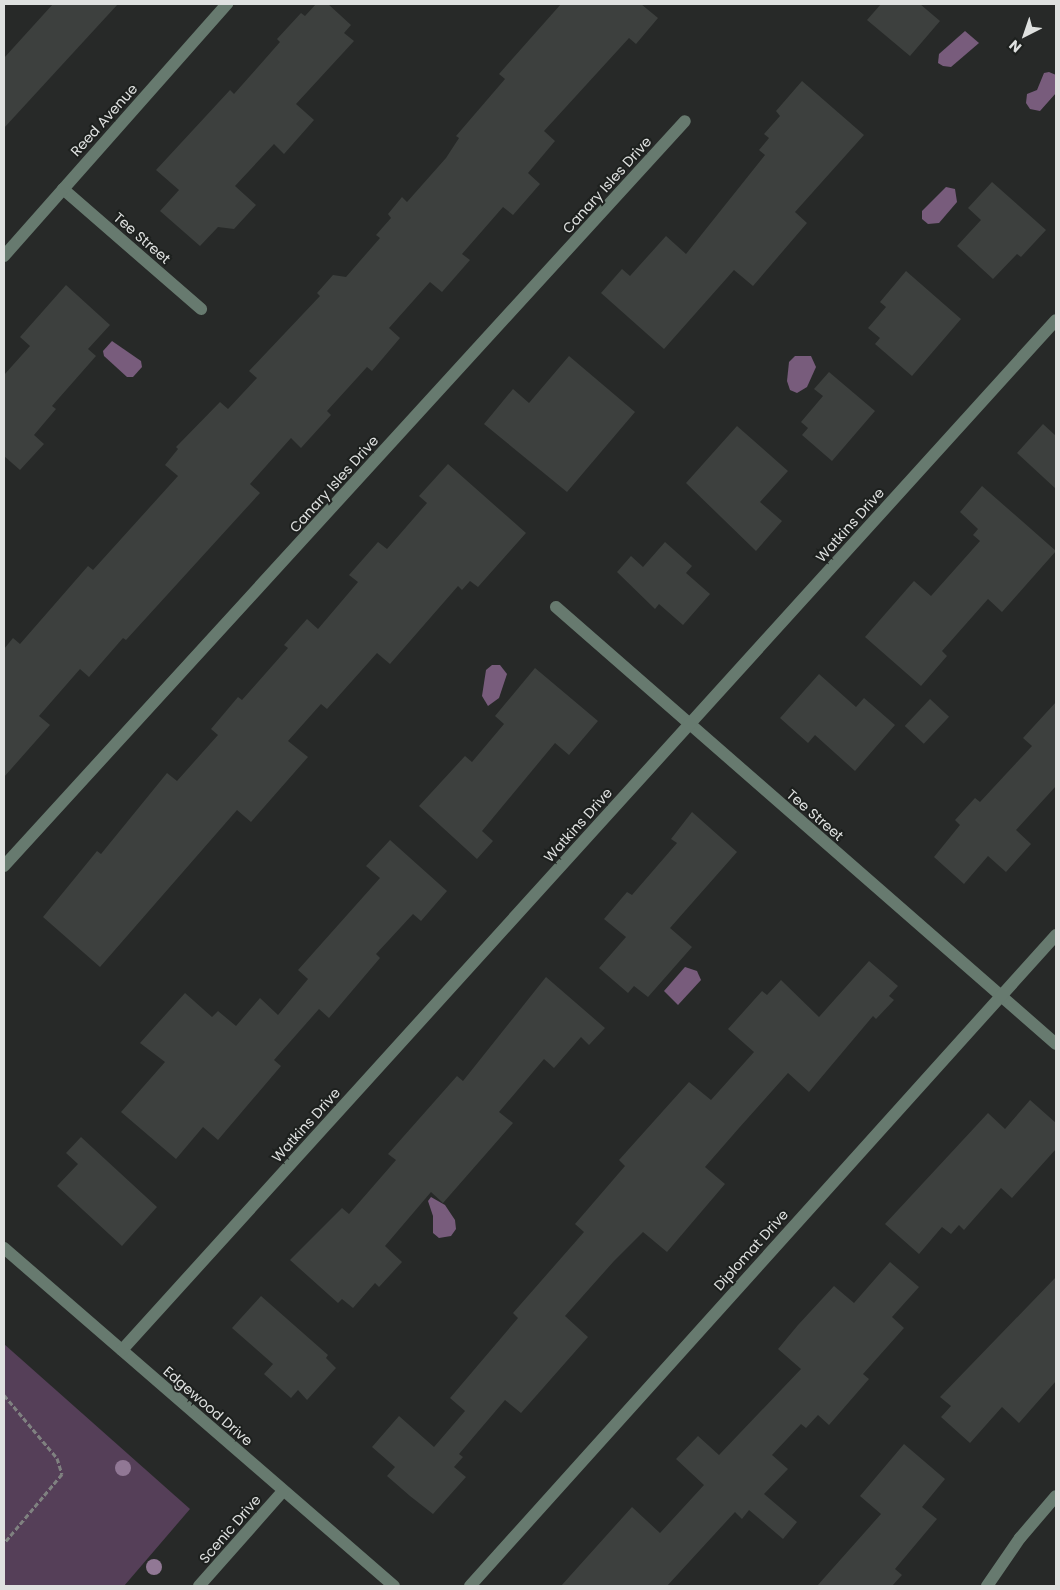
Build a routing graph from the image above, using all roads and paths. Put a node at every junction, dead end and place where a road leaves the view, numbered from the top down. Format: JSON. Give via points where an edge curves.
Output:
{"nodes":[{"id":1,"x":227,"y":4,"type":"edge"},
{"id":2,"x":685,"y":121,"type":"dead end"},
{"id":3,"x":63,"y":189,"type":"junction"},
{"id":4,"x":4,"y":256,"type":"edge"},
{"id":5,"x":201,"y":309,"type":"dead end"},
{"id":6,"x":1056,"y":320,"type":"edge"},
{"id":7,"x":556,"y":607,"type":"dead end"},
{"id":8,"x":688,"y":725,"type":"junction"},
{"id":9,"x":4,"y":866,"type":"edge"},
{"id":10,"x":1056,"y":935,"type":"edge"},
{"id":11,"x":1000,"y":996,"type":"junction"},
{"id":12,"x":1056,"y":1044,"type":"edge"},
{"id":13,"x":4,"y":1248,"type":"edge"},
{"id":14,"x":122,"y":1350,"type":"junction"},
{"id":15,"x":4,"y":1395,"type":"edge"},
{"id":16,"x":283,"y":1491,"type":"junction"},
{"id":17,"x":1056,"y":1496,"type":"edge"},
{"id":18,"x":4,"y":1543,"type":"edge"},
{"id":19,"x":199,"y":1586,"type":"edge"},
{"id":20,"x":394,"y":1586,"type":"edge"},
{"id":21,"x":470,"y":1586,"type":"edge"},
{"id":22,"x":988,"y":1586,"type":"edge"}],
"edges":[{"from":1,"to":3,"type":"street","name":"Reed Avenue"},
{"from":2,"to":9,"type":"street","name":"Canary Isles Drive"},
{"from":3,"to":4,"type":"street","name":"Reed Avenue"},
{"from":3,"to":5,"type":"street","name":"Tee Street"},
{"from":6,"to":8,"type":"street","name":"Watkins Drive"},
{"from":7,"to":8,"type":"street","name":"Tee Street"},
{"from":8,"to":11,"type":"street","name":"Tee Street"},
{"from":8,"to":14,"type":"street","name":"Watkins Drive"},
{"from":10,"to":11,"type":"street","name":"Diplomat Drive"},
{"from":11,"to":12,"type":"street","name":"Tee Street"},
{"from":11,"to":21,"type":"street","name":"Diplomat Drive"},
{"from":13,"to":14,"type":"street","name":"Edgewood Drive"},
{"from":14,"to":16,"type":"street","name":"Edgewood Drive"},
{"from":15,"to":18,"type":"path","via":[[57,1458],[62,1474]]},
{"from":16,"to":19,"type":"street","name":"Scenic Drive"},
{"from":16,"to":20,"type":"street","name":"Edgewood Drive"},
{"from":17,"to":22,"type":"street","via":[[1020,1538]]}]}
